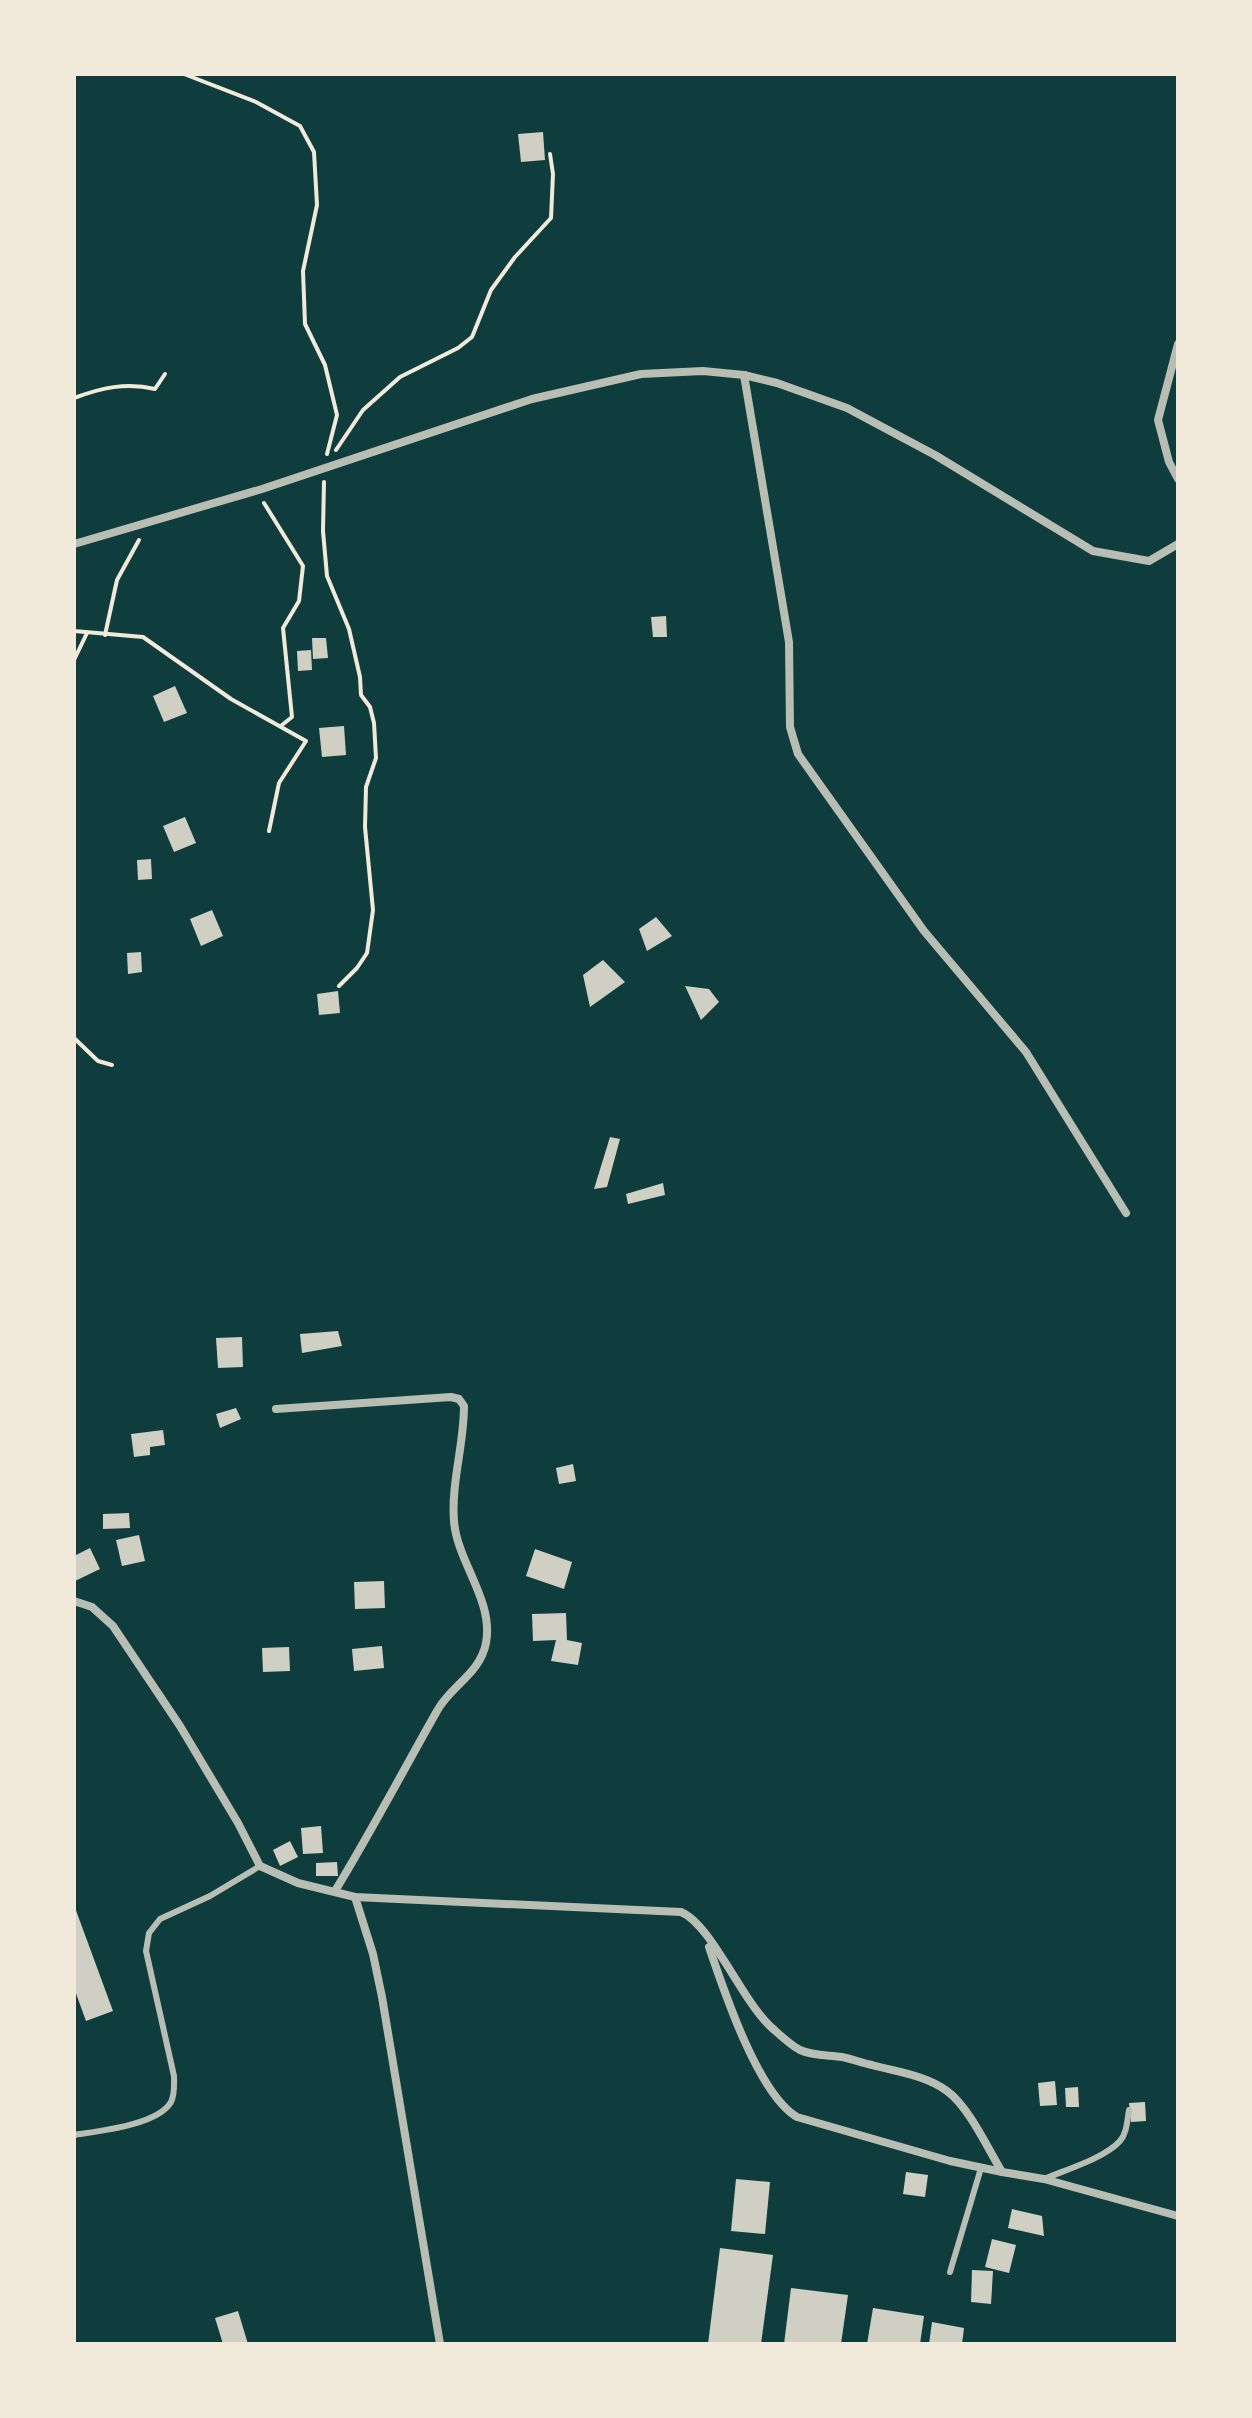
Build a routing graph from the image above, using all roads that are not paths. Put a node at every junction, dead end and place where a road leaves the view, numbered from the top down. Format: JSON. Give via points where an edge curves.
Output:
{"nodes":[{"id":1,"x":1178,"y":344,"type":"edge"},
{"id":2,"x":744,"y":375,"type":"junction"},
{"id":3,"x":1178,"y":479,"type":"edge"},
{"id":4,"x":74,"y":544,"type":"edge"},
{"id":5,"x":1178,"y":544,"type":"edge"},
{"id":6,"x":1126,"y":1213,"type":"dead end"},
{"id":7,"x":276,"y":1409,"type":"dead end"},
{"id":8,"x":74,"y":1601,"type":"edge"},
{"id":9,"x":260,"y":1866,"type":"junction"},
{"id":10,"x":335,"y":1891,"type":"junction"},
{"id":11,"x":355,"y":1897,"type":"junction"},
{"id":12,"x":702,"y":1926,"type":"junction"},
{"id":13,"x":1129,"y":2110,"type":"dead end"},
{"id":14,"x":74,"y":2135,"type":"edge"},
{"id":15,"x":981,"y":2168,"type":"junction"},
{"id":16,"x":1002,"y":2172,"type":"junction"},
{"id":17,"x":1044,"y":2179,"type":"junction"},
{"id":18,"x":1178,"y":2216,"type":"edge"},
{"id":19,"x":950,"y":2272,"type":"dead end"},
{"id":20,"x":440,"y":2344,"type":"edge"}],
"edges":[{"from":1,"to":3,"type":"street","via":[[1158,420]]},
{"from":2,"to":4,"type":"street","via":[[703,371],[628,377],[532,399]]},
{"from":2,"to":5,"type":"street","via":[[847,408],[1093,551],[1149,561]]},
{"from":2,"to":6,"type":"street","via":[[789,642],[790,727],[798,754],[924,931],[1026,1052]]},
{"from":7,"to":10,"type":"street","via":[[451,1397],[464,1406],[454,1523],[475,1582],[486,1644],[476,1666],[438,1708]]},
{"from":8,"to":9,"type":"street","via":[[92,1607],[113,1626],[180,1726]]},
{"from":9,"to":10,"type":"street","via":[[298,1883]]},
{"from":9,"to":14,"type":"lane","via":[[160,1919],[149,1933],[146,1951],[174,2076],[170,2103],[152,2118]]},
{"from":10,"to":11,"type":"street"},
{"from":11,"to":12,"type":"street","via":[[670,1909],[691,1915]]},
{"from":11,"to":20,"type":"street","via":[[382,1997]]},
{"from":12,"to":15,"type":"street","via":[[732,2015],[783,2109]]},
{"from":12,"to":16,"type":"street","via":[[768,2025],[799,2050],[919,2077],[949,2093]]},
{"from":13,"to":17,"type":"lane","via":[[1121,2140],[1112,2148]]},
{"from":15,"to":16,"type":"street"},
{"from":15,"to":19,"type":"lane"},
{"from":16,"to":17,"type":"street"},
{"from":17,"to":18,"type":"street"}]}
